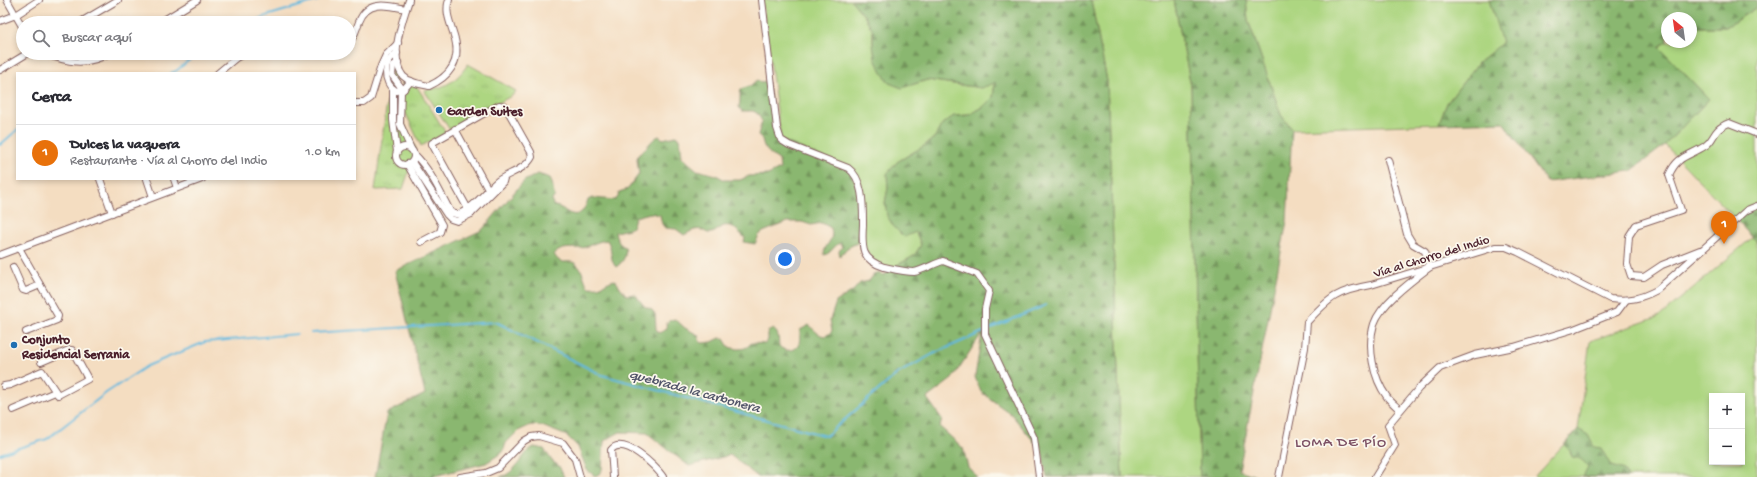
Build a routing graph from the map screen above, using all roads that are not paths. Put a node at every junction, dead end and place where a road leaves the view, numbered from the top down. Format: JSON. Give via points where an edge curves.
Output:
{"nodes":[{"id":1,"x":7,"y":0,"type":"edge"},
{"id":2,"x":39,"y":0,"type":"edge"},
{"id":3,"x":118,"y":0,"type":"edge"},
{"id":4,"x":197,"y":0,"type":"edge"},
{"id":5,"x":409,"y":0,"type":"edge"},
{"id":6,"x":449,"y":0,"type":"edge"},
{"id":7,"x":762,"y":0,"type":"edge"},
{"id":8,"x":187,"y":3,"type":"edge"},
{"id":9,"x":406,"y":9,"type":"junction"},
{"id":10,"x":16,"y":15,"type":"junction"},
{"id":11,"x":91,"y":16,"type":"edge"},
{"id":12,"x":168,"y":16,"type":"edge"},
{"id":13,"x":0,"y":21,"type":"edge"},
{"id":14,"x":356,"y":31,"type":"edge"},
{"id":15,"x":398,"y":43,"type":"junction"},
{"id":16,"x":397,"y":53,"type":"junction"},
{"id":17,"x":16,"y":60,"type":"edge"},
{"id":18,"x":66,"y":60,"type":"edge"},
{"id":19,"x":94,"y":60,"type":"edge"},
{"id":20,"x":234,"y":60,"type":"edge"},
{"id":21,"x":398,"y":62,"type":"junction"},
{"id":22,"x":0,"y":70,"type":"edge"},
{"id":23,"x":219,"y":72,"type":"edge"},
{"id":24,"x":411,"y":81,"type":"junction"},
{"id":25,"x":393,"y":89,"type":"junction"},
{"id":26,"x":402,"y":90,"type":"junction"},
{"id":27,"x":356,"y":103,"type":"edge"},
{"id":28,"x":456,"y":129,"type":"junction"},
{"id":29,"x":1757,"y":134,"type":"edge"},
{"id":30,"x":397,"y":152,"type":"junction"},
{"id":31,"x":412,"y":152,"type":"junction"},
{"id":32,"x":1388,"y":160,"type":"dead end"},
{"id":33,"x":409,"y":163,"type":"junction"},
{"id":34,"x":100,"y":180,"type":"edge"},
{"id":35,"x":147,"y":180,"type":"edge"},
{"id":36,"x":174,"y":180,"type":"edge"},
{"id":37,"x":199,"y":180,"type":"edge"},
{"id":38,"x":432,"y":185,"type":"junction"},
{"id":39,"x":177,"y":188,"type":"junction"},
{"id":40,"x":490,"y":192,"type":"junction"},
{"id":41,"x":153,"y":197,"type":"junction"},
{"id":42,"x":1757,"y":206,"type":"edge"},
{"id":43,"x":469,"y":212,"type":"junction"},
{"id":44,"x":112,"y":213,"type":"junction"},
{"id":45,"x":421,"y":242,"type":"dead end"},
{"id":46,"x":19,"y":248,"type":"junction"},
{"id":47,"x":1703,"y":249,"type":"junction"},
{"id":48,"x":0,"y":255,"type":"edge"},
{"id":49,"x":13,"y":267,"type":"dead end"},
{"id":50,"x":1430,"y":267,"type":"junction"},
{"id":51,"x":40,"y":284,"type":"junction"},
{"id":52,"x":1626,"y":300,"type":"junction"},
{"id":53,"x":26,"y":332,"type":"dead end"},
{"id":54,"x":41,"y":362,"type":"dead end"},
{"id":55,"x":4,"y":386,"type":"dead end"},
{"id":56,"x":55,"y":392,"type":"junction"},
{"id":57,"x":13,"y":410,"type":"dead end"},
{"id":58,"x":1400,"y":410,"type":"junction"},
{"id":59,"x":460,"y":477,"type":"edge"},
{"id":60,"x":580,"y":477,"type":"edge"},
{"id":61,"x":613,"y":477,"type":"edge"},
{"id":62,"x":663,"y":477,"type":"edge"},
{"id":63,"x":1039,"y":477,"type":"edge"},
{"id":64,"x":1279,"y":477,"type":"edge"},
{"id":65,"x":1375,"y":477,"type":"edge"}],
"edges":[{"from":1,"to":10,"type":"street"},
{"from":2,"to":10,"type":"street"},
{"from":3,"to":11,"type":"street"},
{"from":4,"to":8,"type":"street"},
{"from":5,"to":9,"type":"street"},
{"from":6,"to":24,"type":"street","via":[[447,14],[456,46],[452,68],[448,75],[429,86]]},
{"from":7,"to":63,"type":"street","via":[[777,128],[781,140],[789,146],[854,172],[861,194],[861,241],[866,254],[874,263],[890,269],[915,272],[943,261],[977,274],[989,291],[985,310],[985,334],[1034,438]]},
{"from":8,"to":12,"type":"street"},
{"from":9,"to":14,"type":"street","via":[[373,6],[362,15]]},
{"from":9,"to":15,"type":"street"},
{"from":10,"to":13,"type":"street"},
{"from":15,"to":16,"type":"street"},
{"from":15,"to":27,"type":"street","via":[[386,54],[380,66],[371,98],[364,103]]},
{"from":16,"to":21,"type":"street"},
{"from":16,"to":25,"type":"street","via":[[388,61],[386,74]]},
{"from":17,"to":22,"type":"street"},
{"from":18,"to":19,"type":"street"},
{"from":20,"to":23,"type":"street"},
{"from":21,"to":24,"type":"street","via":[[404,76]]},
{"from":21,"to":26,"type":"street","via":[[393,66],[392,75]]},
{"from":24,"to":26,"type":"street"},
{"from":25,"to":26,"type":"street"},
{"from":25,"to":30,"type":"street"},
{"from":26,"to":31,"type":"street","via":[[400,124]]},
{"from":28,"to":40,"type":"street"},
{"from":28,"to":40,"type":"street","via":[[499,105],[505,106],[531,152],[532,158],[527,164],[504,178],[503,182]]},
{"from":28,"to":43,"type":"street","via":[[432,144]]},
{"from":29,"to":47,"type":"street","via":[[1729,123],[1718,127],[1706,146],[1674,164],[1669,175],[1681,210],[1636,225],[1628,236],[1626,264],[1631,276],[1644,277],[1662,265]]},
{"from":30,"to":31,"type":"street","via":[[404,147]]},
{"from":30,"to":33,"type":"street","via":[[399,162]]},
{"from":31,"to":33,"type":"street"},
{"from":31,"to":38,"type":"street","via":[[422,163]]},
{"from":32,"to":50,"type":"street","via":[[1407,234],[1413,244],[1425,251]]},
{"from":33,"to":38,"type":"street"},
{"from":33,"to":45,"type":"street","via":[[442,225],[440,232]]},
{"from":34,"to":44,"type":"street"},
{"from":35,"to":41,"type":"street"},
{"from":36,"to":39,"type":"street"},
{"from":37,"to":39,"type":"street"},
{"from":38,"to":43,"type":"street","via":[[451,219],[457,221]]},
{"from":39,"to":41,"type":"street"},
{"from":40,"to":43,"type":"street"},
{"from":41,"to":44,"type":"street"},
{"from":42,"to":47,"type":"street","name":"Vía al Chorro del Indio","via":[[1747,210]]},
{"from":44,"to":46,"type":"street"},
{"from":46,"to":48,"type":"street"},
{"from":46,"to":51,"type":"street"},
{"from":47,"to":52,"type":"street","name":"Vía al Chorro del Indio","via":[[1657,290],[1642,298]]},
{"from":49,"to":51,"type":"street","via":[[23,290]]},
{"from":50,"to":52,"type":"street","name":"Vía al Chorro del Indio","via":[[1495,247],[1506,247],[1610,299]]},
{"from":50,"to":58,"type":"street","via":[[1399,291],[1375,323],[1373,364],[1388,398]]},
{"from":50,"to":64,"type":"street","name":"Vía al Chorro del Indio","via":[[1371,285],[1351,288],[1334,296],[1307,322],[1305,348]]},
{"from":51,"to":53,"type":"street","via":[[58,318]]},
{"from":52,"to":58,"type":"street","via":[[1617,312],[1574,329],[1514,347],[1474,355],[1440,368]]},
{"from":54,"to":56,"type":"street","via":[[72,350],[87,377],[86,381],[59,395]]},
{"from":55,"to":56,"type":"street","via":[[42,372]]},
{"from":56,"to":57,"type":"street"},
{"from":58,"to":65,"type":"street","via":[[1388,425],[1395,445]]},
{"from":59,"to":60,"type":"street","via":[[486,473],[498,468],[524,441],[535,436],[563,443],[575,459]]},
{"from":61,"to":62,"type":"street","via":[[611,450],[619,445],[630,448],[648,461]]}]}
